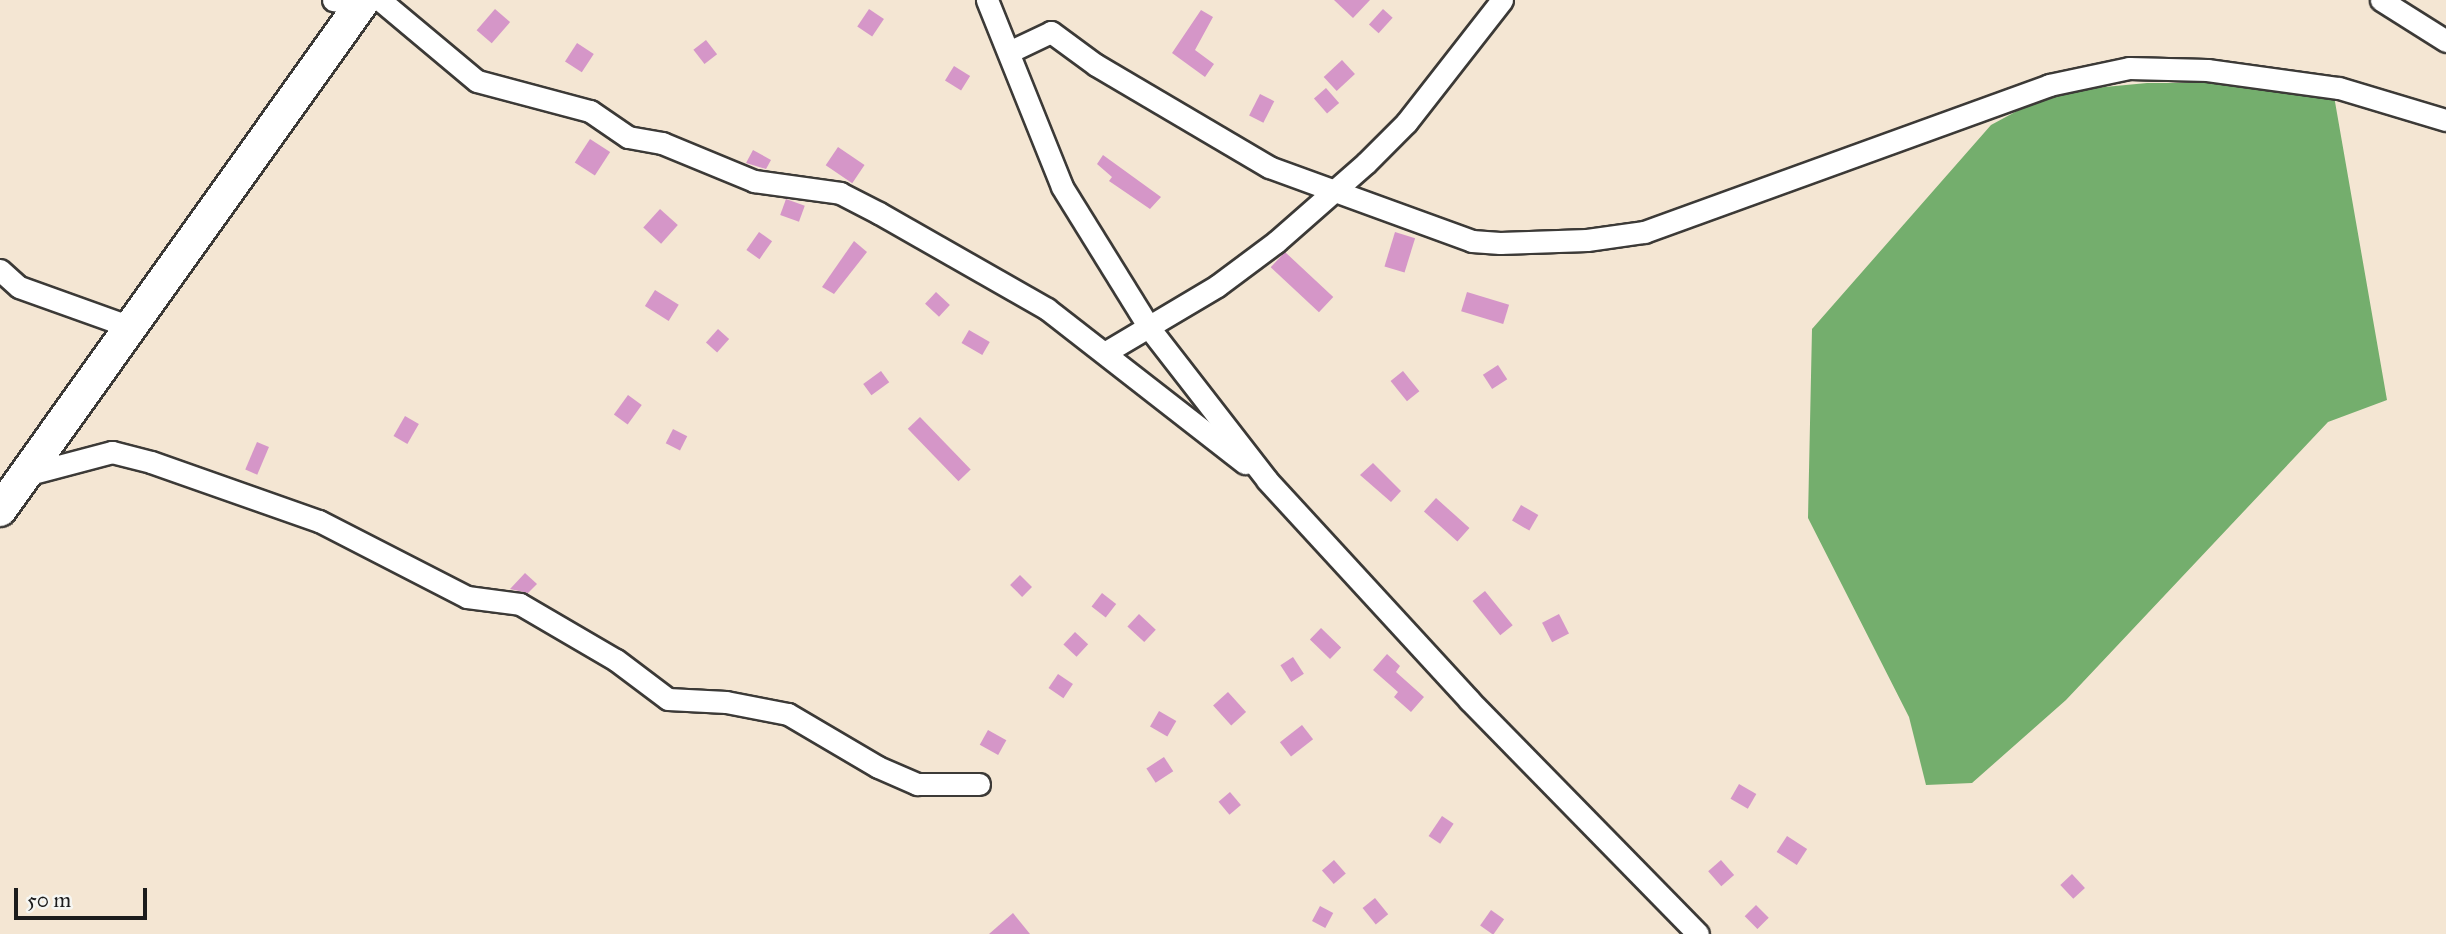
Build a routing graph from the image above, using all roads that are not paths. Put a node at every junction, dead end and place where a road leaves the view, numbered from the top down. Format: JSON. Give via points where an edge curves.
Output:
{"nodes":[{"id":1,"x":986,"y":0,"type":"edge"},
{"id":2,"x":1502,"y":0,"type":"edge"},
{"id":3,"x":2381,"y":0,"type":"edge"},
{"id":4,"x":360,"y":1,"type":"edge"},
{"id":5,"x":2446,"y":41,"type":"edge"},
{"id":6,"x":1010,"y":51,"type":"junction"},
{"id":7,"x":2446,"y":120,"type":"edge"},
{"id":8,"x":1334,"y":190,"type":"junction"},
{"id":9,"x":0,"y":270,"type":"edge"},
{"id":10,"x":131,"y":327,"type":"junction"},
{"id":11,"x":1150,"y":329,"type":"junction"},
{"id":12,"x":1107,"y":352,"type":"junction"},
{"id":13,"x":25,"y":475,"type":"junction"},
{"id":14,"x":1267,"y":480,"type":"junction"},
{"id":15,"x":0,"y":510,"type":"edge"},
{"id":16,"x":979,"y":784,"type":"dead end"},
{"id":17,"x":1698,"y":934,"type":"edge"}],
"edges":[{"from":1,"to":6,"type":"street"},
{"from":2,"to":8,"type":"street","via":[[1406,123]]},
{"from":3,"to":5,"type":"street"},
{"from":4,"to":10,"type":"highway"},
{"from":4,"to":12,"type":"street","via":[[478,81],[590,111],[628,137],[662,143],[754,181],[840,193],[986,272]]},
{"from":6,"to":8,"type":"street","via":[[1051,32],[1226,145],[1269,167]]},
{"from":6,"to":11,"type":"street","via":[[1062,187]]},
{"from":7,"to":8,"type":"street","via":[[2339,88],[2207,70],[2129,68],[2049,85],[1633,234],[1587,240],[1472,242]]},
{"from":8,"to":11,"type":"street","via":[[1276,242]]},
{"from":9,"to":10,"type":"street","via":[[19,288]]},
{"from":10,"to":13,"type":"highway"},
{"from":11,"to":12,"type":"street"},
{"from":11,"to":14,"type":"street"},
{"from":12,"to":14,"type":"street"},
{"from":13,"to":15,"type":"highway"},
{"from":13,"to":16,"type":"street","via":[[112,453],[189,474],[319,521],[467,597],[520,604],[616,660],[668,699],[726,702],[788,714],[878,767],[917,784]]},
{"from":14,"to":17,"type":"street","via":[[1469,699]]}]}
